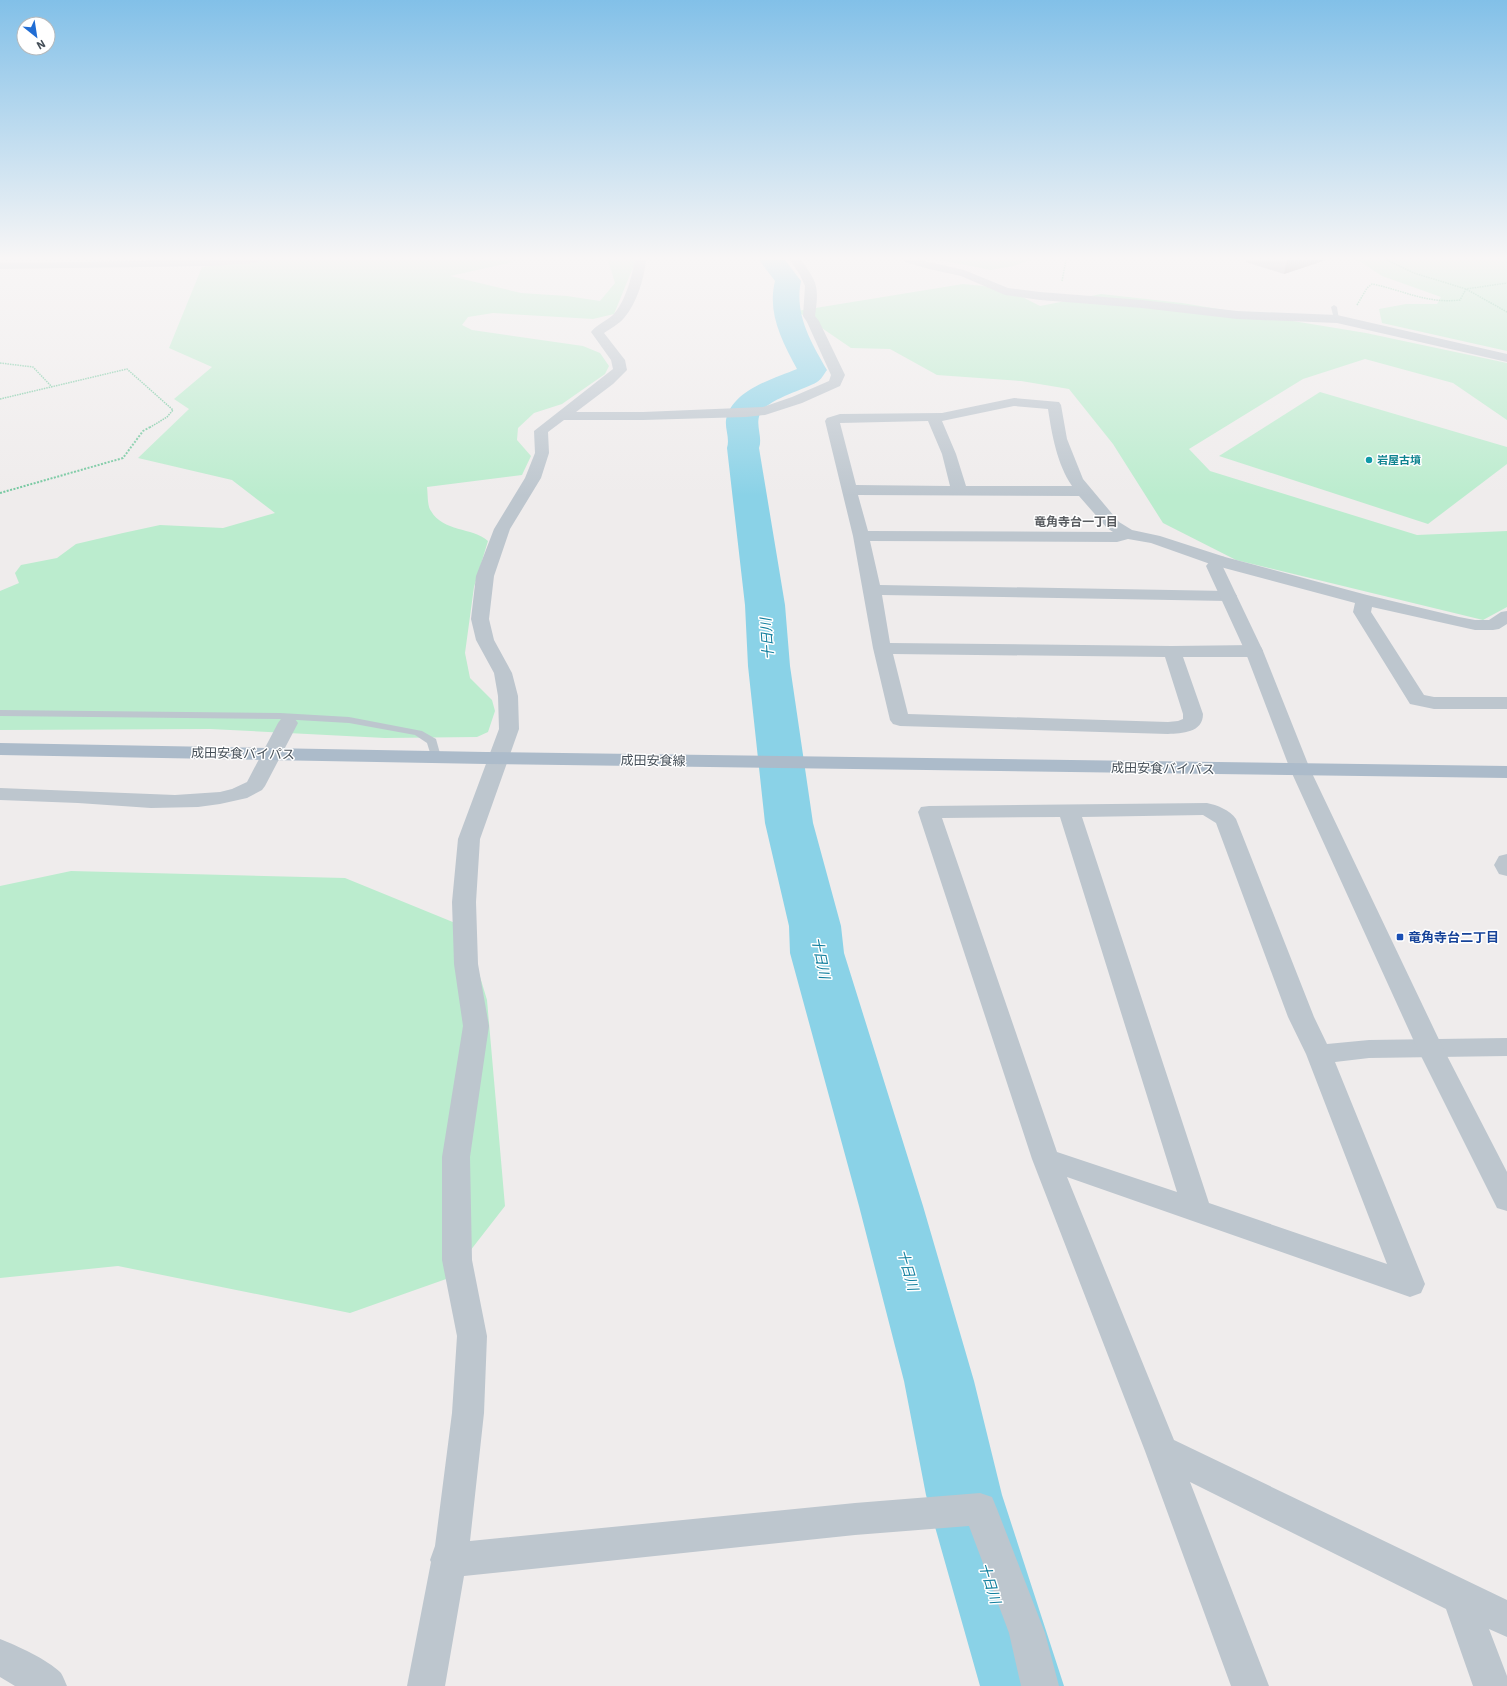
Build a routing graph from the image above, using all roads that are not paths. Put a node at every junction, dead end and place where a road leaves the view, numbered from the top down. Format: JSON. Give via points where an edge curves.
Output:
{"nodes":[{"id":1,"x":602,"y":339,"type":"edge"},
{"id":2,"x":821,"y":339,"type":"edge"},
{"id":3,"x":1430,"y":339,"type":"edge"},
{"id":4,"x":1507,"y":358,"type":"edge"},
{"id":5,"x":561,"y":416,"type":"junction"},
{"id":6,"x":933,"y":417,"type":"junction"},
{"id":7,"x":849,"y":490,"type":"junction"},
{"id":8,"x":960,"y":490,"type":"junction"},
{"id":9,"x":1083,"y":491,"type":"junction"},
{"id":10,"x":1127,"y":534,"type":"junction"},
{"id":11,"x":861,"y":536,"type":"junction"},
{"id":12,"x":1219,"y":561,"type":"junction"},
{"id":13,"x":872,"y":590,"type":"junction"},
{"id":14,"x":1228,"y":596,"type":"junction"},
{"id":15,"x":1364,"y":600,"type":"junction"},
{"id":16,"x":1507,"y":616,"type":"edge"},
{"id":17,"x":882,"y":648,"type":"junction"},
{"id":18,"x":1254,"y":651,"type":"junction"},
{"id":19,"x":1172,"y":652,"type":"junction"},
{"id":20,"x":1507,"y":704,"type":"edge"},
{"id":21,"x":0,"y":713,"type":"edge"},
{"id":22,"x":284,"y":720,"type":"junction"},
{"id":23,"x":0,"y":749,"type":"edge"},
{"id":24,"x":436,"y":757,"type":"junction"},
{"id":25,"x":486,"y":758,"type":"joint"},
{"id":26,"x":820,"y":762,"type":"joint"},
{"id":27,"x":1300,"y":769,"type":"junction"},
{"id":28,"x":1507,"y":772,"type":"edge"},
{"id":29,"x":0,"y":794,"type":"edge"},
{"id":30,"x":1070,"y":810,"type":"junction"},
{"id":31,"x":1507,"y":861,"type":"edge"},
{"id":32,"x":1507,"y":869,"type":"edge"},
{"id":33,"x":1507,"y":1047,"type":"edge"},
{"id":34,"x":1430,"y":1048,"type":"junction"},
{"id":35,"x":1319,"y":1054,"type":"junction"},
{"id":36,"x":1046,"y":1158,"type":"junction"},
{"id":37,"x":1507,"y":1200,"type":"edge"},
{"id":38,"x":1197,"y":1211,"type":"junction"},
{"id":39,"x":1162,"y":1451,"type":"junction"},
{"id":40,"x":448,"y":1560,"type":"junction"},
{"id":41,"x":1459,"y":1597,"type":"junction"},
{"id":42,"x":1507,"y":1618,"type":"edge"},
{"id":43,"x":0,"y":1657,"type":"edge"},
{"id":44,"x":48,"y":1686,"type":"edge"},
{"id":45,"x":426,"y":1686,"type":"edge"},
{"id":46,"x":1040,"y":1686,"type":"edge"},
{"id":47,"x":1250,"y":1686,"type":"edge"},
{"id":48,"x":1492,"y":1686,"type":"edge"}],
"edges":[{"from":1,"to":5,"type":"street","via":[[618,360],[620,370]]},
{"from":2,"to":5,"type":"street","via":[[838,375],[835,383],[765,411],[643,416]]},
{"from":3,"to":4,"type":"street"},
{"from":5,"to":40,"type":"street","via":[[541,432],[542,453],[533,478],[502,529],[484,576],[480,619],[485,640],[503,672],[507,690],[509,729],[469,839],[464,902],[466,964],[476,1026],[456,1157],[457,1260],[472,1336],[468,1413],[452,1546]]},
{"from":6,"to":7,"type":"street","via":[[840,418],[832,421]]},
{"from":6,"to":8,"type":"street","via":[[949,454]]},
{"from":6,"to":9,"type":"street","via":[[1014,402],[1054,405],[1060,440],[1075,479]]},
{"from":7,"to":8,"type":"street"},
{"from":7,"to":11,"type":"street"},
{"from":8,"to":9,"type":"street"},
{"from":9,"to":10,"type":"street","via":[[1113,525]]},
{"from":10,"to":11,"type":"street","via":[[1117,537]]},
{"from":10,"to":12,"type":"street","via":[[1154,539]]},
{"from":11,"to":13,"type":"street"},
{"from":12,"to":14,"type":"street","via":[[1214,566]]},
{"from":12,"to":15,"type":"street"},
{"from":13,"to":14,"type":"street"},
{"from":13,"to":17,"type":"street"},
{"from":14,"to":18,"type":"street"},
{"from":15,"to":16,"type":"street","via":[[1475,624],[1493,624]]},
{"from":15,"to":20,"type":"street","via":[[1362,612],[1417,700],[1434,703]]},
{"from":17,"to":19,"type":"street"},
{"from":17,"to":19,"type":"street","via":[[900,720],[1168,728],[1183,727],[1193,721],[1193,714]]},
{"from":18,"to":19,"type":"street"},
{"from":18,"to":27,"type":"street"},
{"from":21,"to":22,"type":"lane"},
{"from":22,"to":24,"type":"lane","via":[[349,720],[418,732],[432,741]]},
{"from":22,"to":29,"type":"street","via":[[255,786],[248,791],[208,800],[177,801]]},
{"from":23,"to":24,"type":"main road","name":"成田安食バイパス"},
{"from":24,"to":25,"type":"main road","name":"成田安食バイパス"},
{"from":25,"to":26,"type":"main road","name":"成田安食線"},
{"from":26,"to":27,"type":"main road","name":"成田安食バイパス"},
{"from":27,"to":28,"type":"main road","name":"成田安食バイパス"},
{"from":27,"to":34,"type":"street"},
{"from":30,"to":35,"type":"street","via":[[1207,809],[1225,819],[1301,1017]]},
{"from":30,"to":36,"type":"street","via":[[929,812]]},
{"from":30,"to":38,"type":"street"},
{"from":31,"to":32,"type":"street"},
{"from":33,"to":34,"type":"street"},
{"from":34,"to":35,"type":"street","via":[[1369,1049]]},
{"from":34,"to":37,"type":"street"},
{"from":35,"to":38,"type":"street","via":[[1410,1284]]},
{"from":36,"to":38,"type":"street"},
{"from":36,"to":39,"type":"street"},
{"from":39,"to":41,"type":"street"},
{"from":39,"to":47,"type":"street"},
{"from":40,"to":45,"type":"street"},
{"from":40,"to":46,"type":"street","via":[[980,1509],[1027,1633]]},
{"from":41,"to":42,"type":"street"},
{"from":41,"to":48,"type":"street"},
{"from":43,"to":44,"type":"street"}]}
